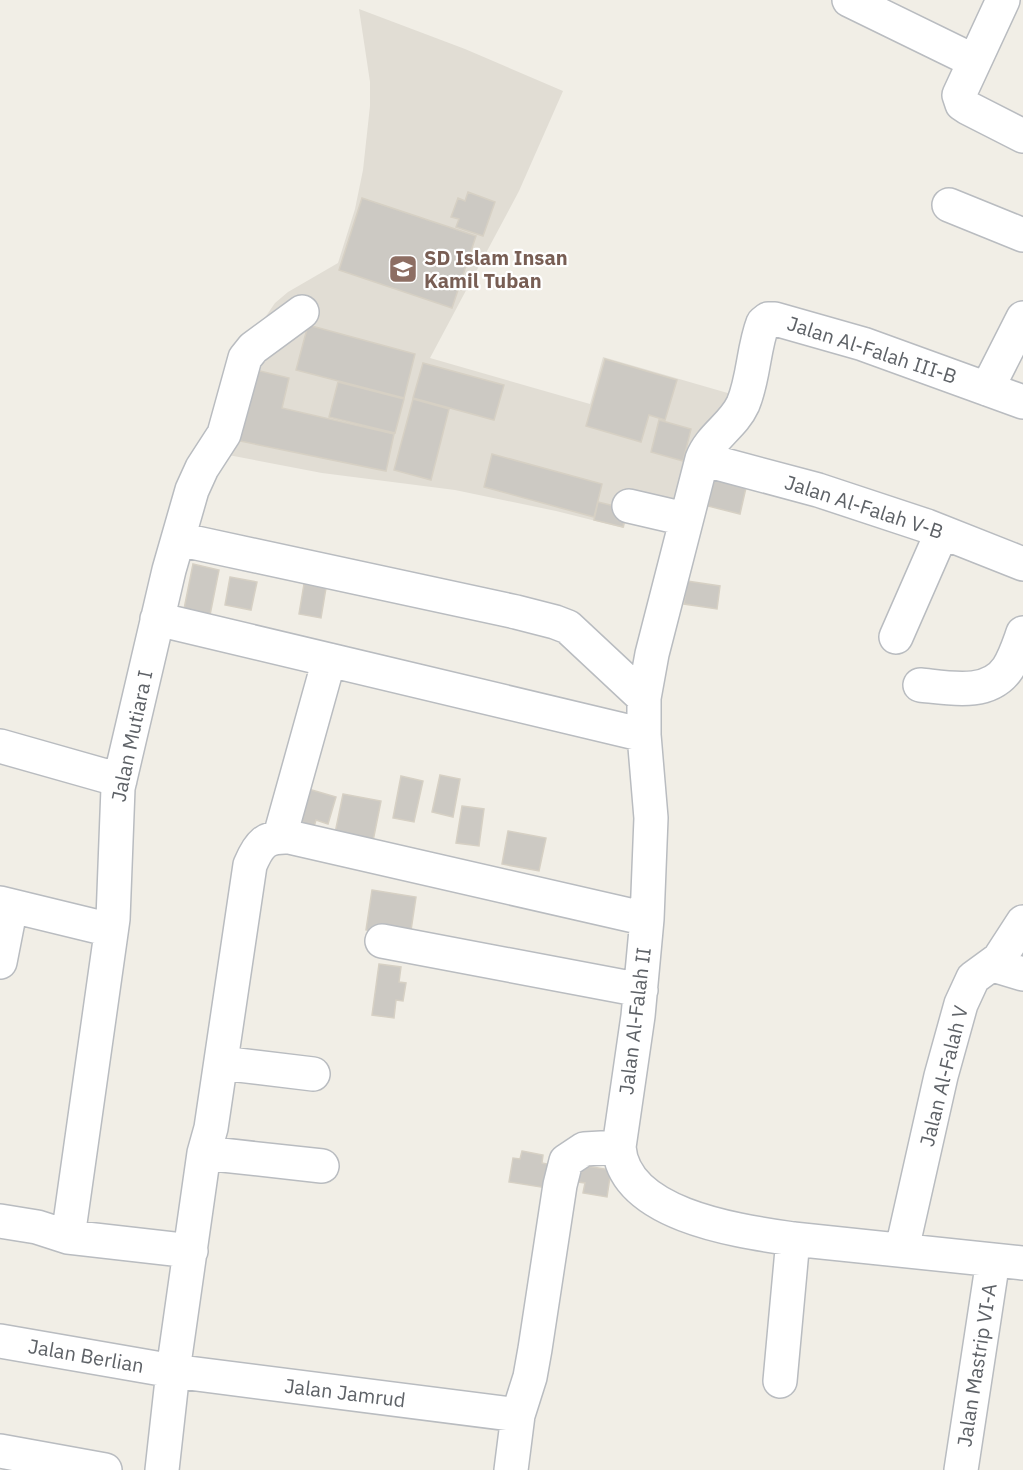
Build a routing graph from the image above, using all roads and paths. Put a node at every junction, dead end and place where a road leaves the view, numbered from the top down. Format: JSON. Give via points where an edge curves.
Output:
{"nodes":[{"id":1,"x":1003,"y":0,"type":"edge"},
{"id":2,"x":868,"y":4,"type":"edge"},
{"id":3,"x":974,"y":61,"type":"junction"},
{"id":4,"x":1023,"y":136,"type":"edge"},
{"id":5,"x":949,"y":205,"type":"dead end"},
{"id":6,"x":1023,"y":235,"type":"edge"},
{"id":7,"x":302,"y":312,"type":"dead end"},
{"id":8,"x":1023,"y":318,"type":"edge"},
{"id":9,"x":987,"y":389,"type":"junction"},
{"id":10,"x":1023,"y":402,"type":"edge"},
{"id":11,"x":702,"y":459,"type":"junction"},
{"id":12,"x":629,"y":506,"type":"dead end"},
{"id":13,"x":685,"y":519,"type":"junction"},
{"id":14,"x":942,"y":532,"type":"junction"},
{"id":15,"x":178,"y":539,"type":"junction"},
{"id":16,"x":1023,"y":564,"type":"edge"},
{"id":17,"x":157,"y":619,"type":"junction"},
{"id":18,"x":1023,"y":633,"type":"edge"},
{"id":19,"x":896,"y":637,"type":"dead end"},
{"id":20,"x":329,"y":660,"type":"junction"},
{"id":21,"x":920,"y":685,"type":"dead end"},
{"id":22,"x":644,"y":698,"type":"junction"},
{"id":23,"x":644,"y":735,"type":"junction"},
{"id":24,"x":0,"y":746,"type":"edge"},
{"id":25,"x":120,"y":780,"type":"junction"},
{"id":26,"x":280,"y":836,"type":"junction"},
{"id":27,"x":5,"y":904,"type":"edge"},
{"id":28,"x":647,"y":919,"type":"junction"},
{"id":29,"x":1023,"y":922,"type":"edge"},
{"id":30,"x":111,"y":930,"type":"junction"},
{"id":31,"x":382,"y":941,"type":"dead end"},
{"id":32,"x":0,"y":962,"type":"edge"},
{"id":33,"x":1008,"y":969,"type":"edge"},
{"id":34,"x":641,"y":990,"type":"junction"},
{"id":35,"x":221,"y":1063,"type":"junction"},
{"id":36,"x":314,"y":1074,"type":"dead end"},
{"id":37,"x":619,"y":1147,"type":"junction"},
{"id":38,"x":204,"y":1153,"type":"junction"},
{"id":39,"x":322,"y":1166,"type":"dead end"},
{"id":40,"x":0,"y":1221,"type":"edge"},
{"id":41,"x":68,"y":1238,"type":"junction"},
{"id":42,"x":793,"y":1239,"type":"junction"},
{"id":43,"x":902,"y":1249,"type":"junction"},
{"id":44,"x":191,"y":1251,"type":"junction"},
{"id":45,"x":1008,"y":1262,"type":"edge"},
{"id":46,"x":0,"y":1341,"type":"edge"},
{"id":47,"x":172,"y":1371,"type":"junction"},
{"id":48,"x":780,"y":1381,"type":"dead end"},
{"id":49,"x":518,"y":1415,"type":"junction"},
{"id":50,"x":0,"y":1451,"type":"edge"},
{"id":51,"x":105,"y":1470,"type":"edge"},
{"id":52,"x":162,"y":1470,"type":"edge"},
{"id":53,"x":511,"y":1470,"type":"edge"},
{"id":54,"x":961,"y":1470,"type":"edge"}],
"edges":[{"from":1,"to":3,"type":"street"},
{"from":2,"to":3,"type":"street"},
{"from":3,"to":4,"type":"street","via":[[960,89],[960,100]]},
{"from":5,"to":6,"type":"street"},
{"from":7,"to":15,"type":"street","name":"Jalan Mutiara I","via":[[245,358],[224,434],[195,482]]},
{"from":8,"to":9,"type":"street"},
{"from":9,"to":10,"type":"street","name":"Jalan Al-Falah III-B"},
{"from":9,"to":11,"type":"street","name":"Jalan Al-Falah III-B","via":[[816,329],[768,319],[762,326],[744,402],[709,444]]},
{"from":11,"to":13,"type":"street","name":"Jalan Al-Falah II"},
{"from":11,"to":14,"type":"street","name":"Jalan Al-Falah V-B","via":[[818,490]]},
{"from":12,"to":13,"type":"street"},
{"from":13,"to":22,"type":"street","name":"Jalan Al-Falah II"},
{"from":14,"to":16,"type":"street","name":"Jalan Al-Falah V-B"},
{"from":14,"to":19,"type":"street"},
{"from":15,"to":17,"type":"street","name":"Jalan Mutiara I"},
{"from":15,"to":22,"type":"street","via":[[555,622],[568,627]]},
{"from":17,"to":20,"type":"street"},
{"from":17,"to":25,"type":"street","name":"Jalan Mutiara I"},
{"from":18,"to":21,"type":"street","via":[[1008,668],[990,683],[962,689]]},
{"from":20,"to":23,"type":"street"},
{"from":20,"to":26,"type":"street"},
{"from":22,"to":23,"type":"street","name":"Jalan Al-Falah II"},
{"from":23,"to":28,"type":"street","name":"Jalan Al-Falah II","via":[[651,818]]},
{"from":24,"to":25,"type":"street"},
{"from":25,"to":30,"type":"street","name":"Jalan Mutiara I"},
{"from":26,"to":28,"type":"street"},
{"from":26,"to":35,"type":"street","via":[[266,840],[256,849],[250,865]]},
{"from":27,"to":30,"type":"street"},
{"from":27,"to":32,"type":"street"},
{"from":28,"to":34,"type":"street","name":"Jalan Al-Falah II"},
{"from":29,"to":33,"type":"street","name":"Jalan Al-Falah V","via":[[1010,945]]},
{"from":30,"to":41,"type":"street","name":"Jalan Mutiara I"},
{"from":31,"to":34,"type":"street"},
{"from":33,"to":43,"type":"street","name":"Jalan Al-Falah V","via":[[973,978],[961,1004]]},
{"from":34,"to":37,"type":"street","name":"Jalan Al-Falah II"},
{"from":35,"to":36,"type":"street"},
{"from":35,"to":38,"type":"street"},
{"from":37,"to":42,"type":"street","name":"Jalan Al-Falah II","via":[[627,1173],[658,1202],[716,1224]]},
{"from":37,"to":49,"type":"street","via":[[584,1149],[566,1161],[530,1377]]},
{"from":38,"to":39,"type":"street"},
{"from":38,"to":44,"type":"street"},
{"from":40,"to":41,"type":"street","via":[[37,1227]]},
{"from":41,"to":44,"type":"street"},
{"from":42,"to":43,"type":"street","name":"Jalan Al-Falah II"},
{"from":42,"to":48,"type":"street"},
{"from":43,"to":45,"type":"street","name":"Jalan Al-Falah II"},
{"from":44,"to":47,"type":"street"},
{"from":45,"to":54,"type":"street","name":"Jalan Mastrip VI-A"},
{"from":46,"to":47,"type":"street","name":"Jalan Berlian"},
{"from":47,"to":49,"type":"street","name":"Jalan Jamrud"},
{"from":47,"to":52,"type":"street"},
{"from":49,"to":53,"type":"street"},
{"from":50,"to":51,"type":"street"}]}
